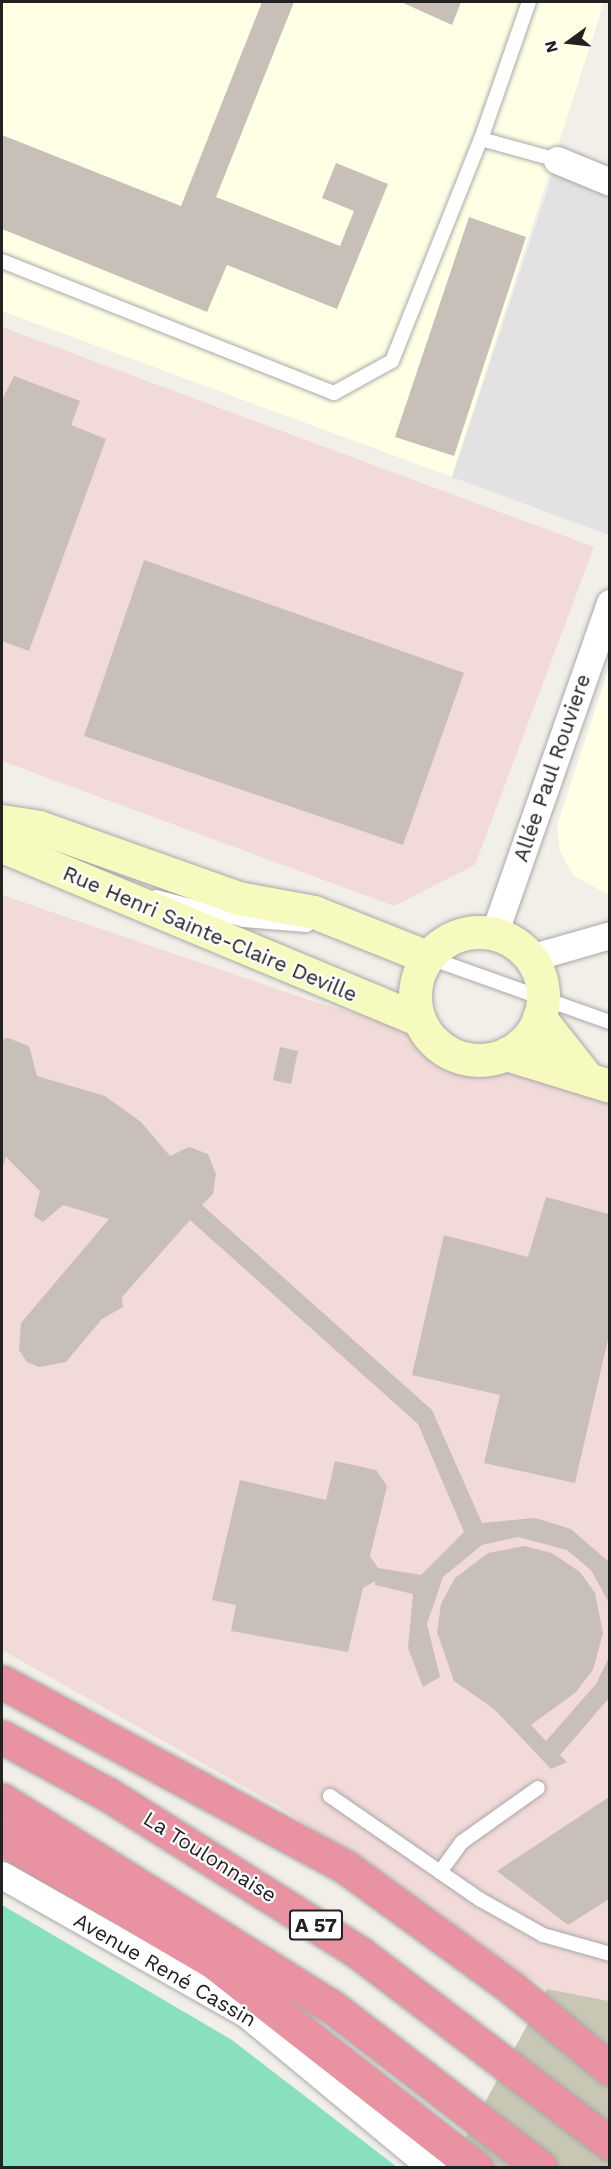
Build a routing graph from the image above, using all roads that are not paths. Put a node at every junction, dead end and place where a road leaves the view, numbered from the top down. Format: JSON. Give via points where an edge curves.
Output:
{"nodes":[{"id":1,"x":529,"y":2,"type":"edge"},
{"id":2,"x":481,"y":139,"type":"junction"},
{"id":3,"x":557,"y":160,"type":"joint"},
{"id":4,"x":609,"y":182,"type":"edge"},
{"id":5,"x":2,"y":261,"type":"edge"},
{"id":6,"x":609,"y":603,"type":"edge"},
{"id":7,"x":2,"y":821,"type":"edge"},
{"id":8,"x":2,"y":846,"type":"edge"},
{"id":9,"x":122,"y":892,"type":"junction"},
{"id":10,"x":494,"y":934,"type":"junction"},
{"id":11,"x":609,"y":935,"type":"edge"},
{"id":12,"x":427,"y":957,"type":"junction"},
{"id":13,"x":530,"y":958,"type":"junction"},
{"id":14,"x":541,"y":1009,"type":"junction"},
{"id":15,"x":419,"y":1020,"type":"junction"},
{"id":16,"x":609,"y":1022,"type":"edge"},
{"id":17,"x":506,"y":1054,"type":"junction"},
{"id":18,"x":598,"y":1082,"type":"edge"},
{"id":19,"x":2,"y":1682,"type":"edge"},
{"id":20,"x":2,"y":1737,"type":"edge"},
{"id":21,"x":538,"y":1788,"type":"dead end"},
{"id":22,"x":330,"y":1796,"type":"dead end"},
{"id":23,"x":2,"y":1800,"type":"edge"},
{"id":24,"x":2,"y":1838,"type":"edge"},
{"id":25,"x":440,"y":1872,"type":"junction"},
{"id":26,"x":2,"y":1875,"type":"edge"},
{"id":27,"x":609,"y":1954,"type":"edge"},
{"id":28,"x":609,"y":2069,"type":"edge"},
{"id":29,"x":609,"y":2144,"type":"edge"},
{"id":30,"x":432,"y":2168,"type":"edge"},
{"id":31,"x":476,"y":2168,"type":"edge"},
{"id":32,"x":541,"y":2168,"type":"edge"}],
"edges":[{"from":1,"to":2,"type":"lane"},
{"from":2,"to":3,"type":"lane"},
{"from":2,"to":5,"type":"lane","via":[[392,361],[334,393]]},
{"from":3,"to":4,"type":"street"},
{"from":6,"to":10,"type":"street","name":"Allée Paul Rouviere"},
{"from":7,"to":12,"type":"main road","name":"Rue Henri Sainte-Claire Deville","via":[[39,827],[238,898],[314,912]]},
{"from":8,"to":9,"type":"main road","name":"Rue Henri Sainte-Claire Deville"},
{"from":9,"to":12,"type":"lane","via":[[181,900],[244,920],[328,929]]},
{"from":9,"to":15,"type":"main road","name":"Rue Henri Sainte-Claire Deville"},
{"from":10,"to":12,"type":"main road","via":[[464,933]]},
{"from":10,"to":13,"type":"main road"},
{"from":11,"to":13,"type":"street"},
{"from":12,"to":14,"type":"lane"},
{"from":12,"to":15,"type":"main road","via":[[417,977]]},
{"from":13,"to":14,"type":"main road"},
{"from":14,"to":16,"type":"lane"},
{"from":14,"to":17,"type":"main road","via":[[531,1032]]},
{"from":14,"to":18,"type":"main road"},
{"from":15,"to":17,"type":"main road","via":[[430,1038],[466,1059]]},
{"from":17,"to":18,"type":"main road"},
{"from":19,"to":28,"type":"highway","via":[[347,1868],[512,1988]]},
{"from":20,"to":29,"type":"highway","name":"La Toulonnaise","number":"A 57","via":[[109,1795],[362,1954]]},
{"from":21,"to":25,"type":"lane","via":[[462,1842]]},
{"from":22,"to":25,"type":"lane"},
{"from":23,"to":32,"type":"highway","number":"A 57","via":[[331,2006]]},
{"from":24,"to":31,"type":"highway","via":[[212,1961]]},
{"from":25,"to":27,"type":"lane","via":[[543,1935]]},
{"from":26,"to":30,"type":"street","name":"Avenue René Cassin","via":[[248,2015]]}]}
